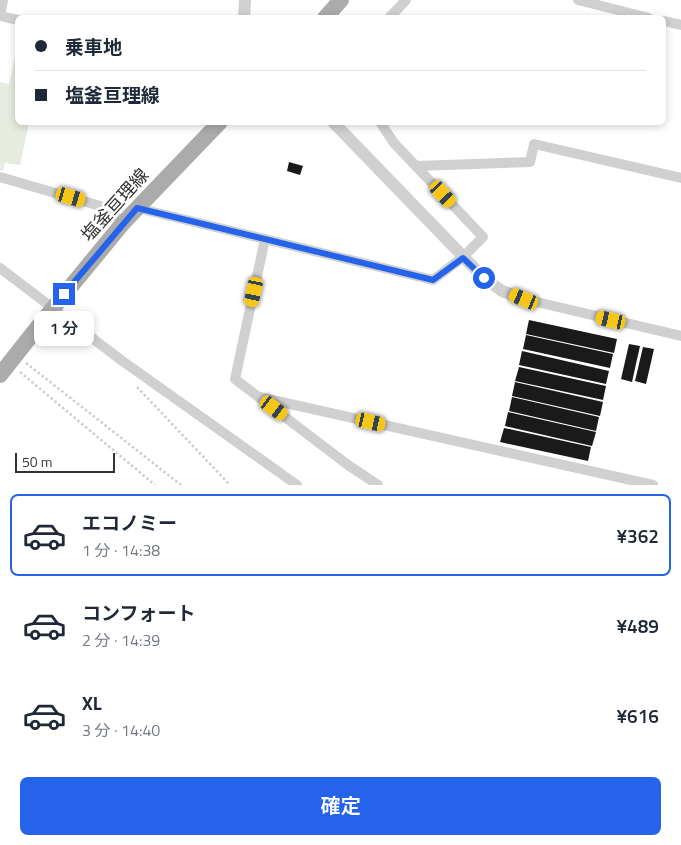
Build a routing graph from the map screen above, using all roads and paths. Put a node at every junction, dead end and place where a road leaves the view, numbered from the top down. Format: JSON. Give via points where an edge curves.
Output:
{"nodes":[{"id":1,"x":3,"y":0,"type":"edge"},
{"id":2,"x":245,"y":0,"type":"edge"},
{"id":3,"x":341,"y":0,"type":"edge"},
{"id":4,"x":406,"y":0,"type":"edge"},
{"id":5,"x":578,"y":0,"type":"edge"},
{"id":6,"x":244,"y":15,"type":"edge"},
{"id":7,"x":328,"y":15,"type":"edge"},
{"id":8,"x":393,"y":15,"type":"edge"},
{"id":9,"x":637,"y":15,"type":"edge"},
{"id":10,"x":0,"y":16,"type":"edge"},
{"id":11,"x":15,"y":19,"type":"edge"},
{"id":12,"x":666,"y":21,"type":"edge"},
{"id":13,"x":681,"y":25,"type":"edge"},
{"id":14,"x":217,"y":125,"type":"edge"},
{"id":15,"x":337,"y":125,"type":"edge"},
{"id":16,"x":382,"y":125,"type":"edge"},
{"id":17,"x":416,"y":166,"type":"junction"},
{"id":18,"x":0,"y":177,"type":"edge"},
{"id":19,"x":681,"y":178,"type":"edge"},
{"id":20,"x":137,"y":208,"type":"junction"},
{"id":21,"x":123,"y":223,"type":"junction"},
{"id":22,"x":265,"y":239,"type":"junction"},
{"id":23,"x":463,"y":258,"type":"junction"},
{"id":24,"x":0,"y":268,"type":"edge"},
{"id":25,"x":524,"y":299,"type":"joint"},
{"id":26,"x":48,"y":313,"type":"junction"},
{"id":27,"x":681,"y":336,"type":"edge"},
{"id":28,"x":23,"y":360,"type":"dead end"},
{"id":29,"x":7,"y":371,"type":"edge"},
{"id":30,"x":131,"y":381,"type":"dead end"},
{"id":31,"x":259,"y":397,"type":"junction"},
{"id":32,"x":155,"y":485,"type":"edge"},
{"id":33,"x":181,"y":485,"type":"edge"},
{"id":34,"x":230,"y":485,"type":"edge"},
{"id":35,"x":297,"y":485,"type":"edge"},
{"id":36,"x":378,"y":485,"type":"edge"},
{"id":37,"x":653,"y":485,"type":"edge"}],
"edges":[{"from":1,"to":10,"type":"street"},
{"from":2,"to":6,"type":"street"},
{"from":3,"to":7,"type":"main road"},
{"from":4,"to":8,"type":"street"},
{"from":5,"to":9,"type":"street"},
{"from":10,"to":11,"type":"street"},
{"from":12,"to":13,"type":"street"},
{"from":14,"to":20,"type":"main road","name":"塩釜亘理線"},
{"from":15,"to":23,"type":"street"},
{"from":16,"to":17,"type":"street"},
{"from":17,"to":19,"type":"street","via":[[530,162],[534,144]]},
{"from":17,"to":23,"type":"street","via":[[484,237]]},
{"from":18,"to":21,"type":"street","via":[[104,207]]},
{"from":20,"to":21,"type":"main road","name":"塩釜亘理線"},
{"from":20,"to":22,"type":"street"},
{"from":21,"to":26,"type":"main road","name":"塩釜亘理線"},
{"from":22,"to":23,"type":"street","via":[[433,280]]},
{"from":22,"to":31,"type":"street","via":[[235,379]]},
{"from":23,"to":25,"type":"street","via":[[484,278]]},
{"from":24,"to":26,"type":"street"},
{"from":25,"to":27,"type":"street"},
{"from":26,"to":29,"type":"main road","name":"塩釜亘理線","bridge":true},
{"from":26,"to":35,"type":"street"},
{"from":28,"to":33,"type":"path"},
{"from":29,"to":32,"type":"path"},
{"from":30,"to":34,"type":"path"},
{"from":31,"to":36,"type":"street"},
{"from":31,"to":37,"type":"street"}]}
